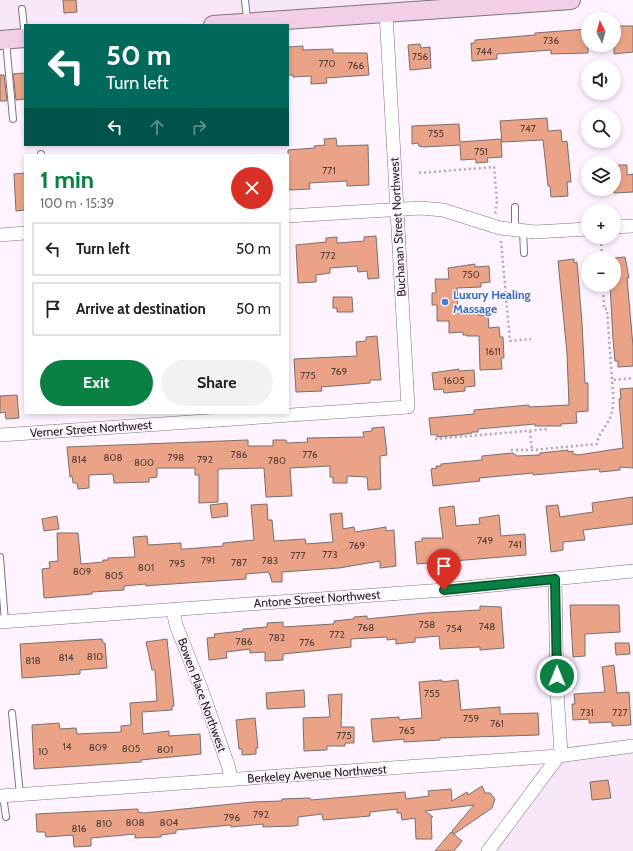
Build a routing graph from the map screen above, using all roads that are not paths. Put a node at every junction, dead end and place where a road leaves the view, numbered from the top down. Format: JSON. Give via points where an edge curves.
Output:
{"nodes":[{"id":1,"x":245,"y":0,"type":"edge"},
{"id":2,"x":570,"y":0,"type":"edge"},
{"id":3,"x":513,"y":2,"type":"edge"},
{"id":4,"x":22,"y":9,"type":"dead end"},
{"id":5,"x":386,"y":13,"type":"junction"},
{"id":6,"x":248,"y":23,"type":"junction"},
{"id":7,"x":230,"y":24,"type":"edge"},
{"id":8,"x":24,"y":28,"type":"edge"},
{"id":9,"x":24,"y":38,"type":"edge"},
{"id":10,"x":3,"y":40,"type":"edge"},
{"id":11,"x":13,"y":119,"type":"dead end"},
{"id":12,"x":515,"y":207,"type":"dead end"},
{"id":13,"x":397,"y":209,"type":"junction"},
{"id":14,"x":289,"y":216,"type":"edge"},
{"id":15,"x":633,"y":226,"type":"edge"},
{"id":16,"x":621,"y":227,"type":"edge"},
{"id":17,"x":581,"y":229,"type":"edge"},
{"id":18,"x":519,"y":230,"type":"junction"},
{"id":19,"x":24,"y":233,"type":"edge"},
{"id":20,"x":0,"y":235,"type":"edge"},
{"id":21,"x":524,"y":253,"type":"dead end"},
{"id":22,"x":373,"y":409,"type":"joint"},
{"id":23,"x":0,"y":435,"type":"edge"},
{"id":24,"x":0,"y":557,"type":"edge"},
{"id":25,"x":633,"y":571,"type":"edge"},
{"id":26,"x":555,"y":579,"type":"junction"},
{"id":27,"x":173,"y":610,"type":"junction"},
{"id":28,"x":2,"y":622,"type":"edge"},
{"id":29,"x":12,"y":713,"type":"dead end"},
{"id":30,"x":633,"y":746,"type":"edge"},
{"id":31,"x":558,"y":756,"type":"junction"},
{"id":32,"x":231,"y":780,"type":"junction"},
{"id":33,"x":20,"y":795,"type":"junction"},
{"id":34,"x":2,"y":796,"type":"edge"},
{"id":35,"x":6,"y":817,"type":"dead end"},
{"id":36,"x":488,"y":851,"type":"edge"}],
"edges":[{"from":1,"to":6,"type":"lane"},
{"from":2,"to":3,"type":"street"},
{"from":3,"to":5,"type":"street"},
{"from":4,"to":8,"type":"lane"},
{"from":5,"to":6,"type":"street"},
{"from":5,"to":13,"type":"street","name":"Buchanan Street Northwest"},
{"from":6,"to":7,"type":"street"},
{"from":9,"to":10,"type":"street"},
{"from":10,"to":11,"type":"lane"},
{"from":12,"to":18,"type":"lane"},
{"from":13,"to":14,"type":"street"},
{"from":13,"to":18,"type":"street","via":[[443,210],[500,228]]},
{"from":13,"to":22,"type":"street","name":"Buchanan Street Northwest","via":[[408,407]]},
{"from":15,"to":16,"type":"street"},
{"from":17,"to":18,"type":"street","via":[[535,232]]},
{"from":18,"to":21,"type":"lane"},
{"from":19,"to":20,"type":"street"},
{"from":22,"to":23,"type":"street","name":"Verner Street Northwest"},
{"from":24,"to":28,"type":"lane"},
{"from":25,"to":26,"type":"street","name":"Antone Street Northwest"},
{"from":26,"to":27,"type":"street","name":"Antone Street Northwest"},
{"from":26,"to":31,"type":"street","via":[[561,749]]},
{"from":27,"to":28,"type":"street","name":"Antone Street Northwest"},
{"from":27,"to":32,"type":"street","name":"Bowen Place Northwest","via":[[176,625],[201,688]]},
{"from":29,"to":33,"type":"lane"},
{"from":30,"to":31,"type":"street","name":"Berkeley Avenue Northwest"},
{"from":31,"to":32,"type":"street","name":"Berkeley Avenue Northwest"},
{"from":31,"to":36,"type":"street"},
{"from":32,"to":33,"type":"street","name":"Berkeley Avenue Northwest"},
{"from":33,"to":34,"type":"street","name":"Berkeley Avenue Northwest"},
{"from":34,"to":35,"type":"lane"}]}
